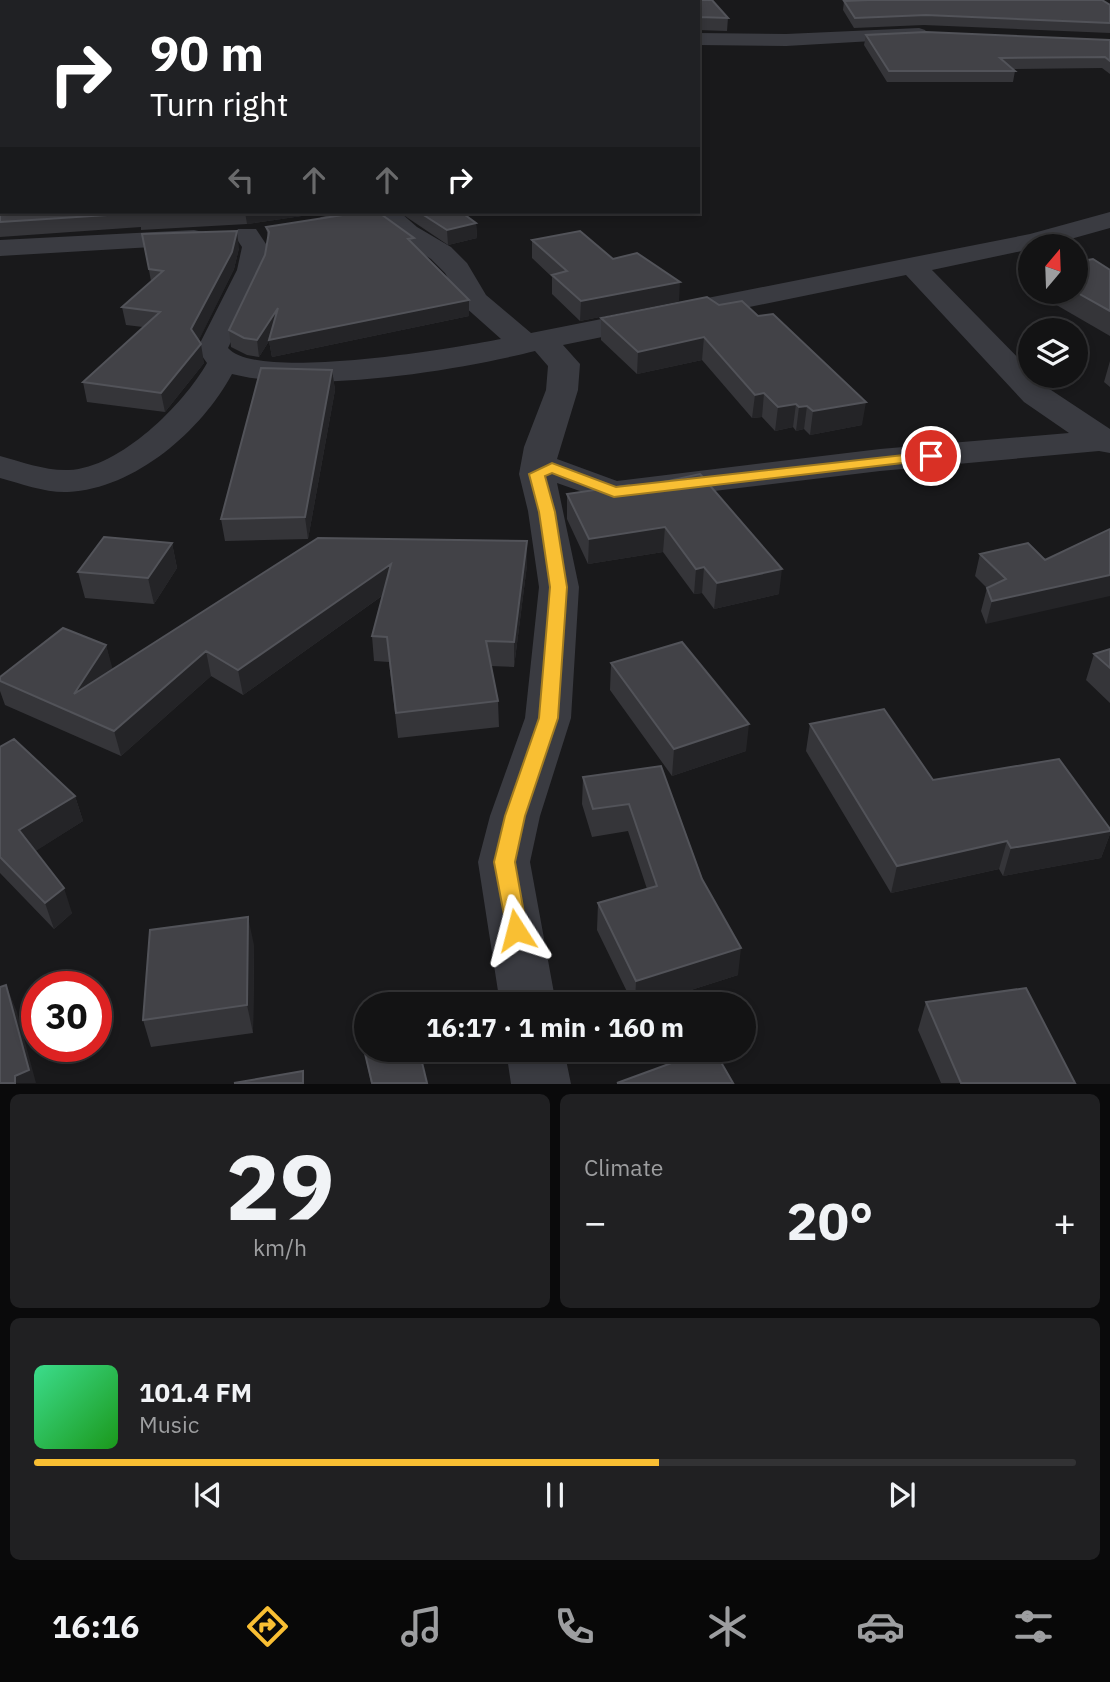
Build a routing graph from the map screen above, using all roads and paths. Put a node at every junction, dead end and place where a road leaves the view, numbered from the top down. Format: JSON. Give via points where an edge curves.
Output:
{"nodes":[{"id":1,"x":936,"y":34,"type":"edge"},
{"id":2,"x":700,"y":39,"type":"edge"},
{"id":3,"x":380,"y":214,"type":"edge"},
{"id":4,"x":387,"y":214,"type":"edge"},
{"id":5,"x":1110,"y":220,"type":"edge"},
{"id":6,"x":274,"y":231,"type":"junction"},
{"id":7,"x":0,"y":248,"type":"edge"},
{"id":8,"x":912,"y":265,"type":"junction"},
{"id":9,"x":534,"y":342,"type":"junction"},
{"id":10,"x":223,"y":362,"type":"junction"},
{"id":11,"x":1108,"y":441,"type":"edge"},
{"id":12,"x":0,"y":467,"type":"edge"},
{"id":13,"x":537,"y":474,"type":"junction"},
{"id":14,"x":526,"y":992,"type":"edge"},
{"id":15,"x":537,"y":1062,"type":"edge"},
{"id":16,"x":541,"y":1083,"type":"edge"}],
"edges":[{"from":1,"to":2,"type":"street"},
{"from":3,"to":6,"type":"street"},
{"from":4,"to":9,"type":"street","via":[[441,253],[474,300]]},
{"from":5,"to":8,"type":"street"},
{"from":6,"to":7,"type":"street"},
{"from":6,"to":10,"type":"street","via":[[255,247],[251,270],[212,349]]},
{"from":8,"to":9,"type":"street"},
{"from":8,"to":11,"type":"street","via":[[1036,396]]},
{"from":9,"to":10,"type":"street","via":[[446,359],[328,372],[254,370]]},
{"from":9,"to":13,"type":"street","via":[[564,364],[562,390],[541,447]]},
{"from":10,"to":12,"type":"street","via":[[202,397],[158,438],[125,463],[96,477],[69,481]]},
{"from":11,"to":13,"type":"street","via":[[880,460],[614,492],[552,468]]},
{"from":13,"to":14,"type":"street","via":[[559,587],[548,718],[515,816],[505,862]]},
{"from":15,"to":16,"type":"street"}]}
